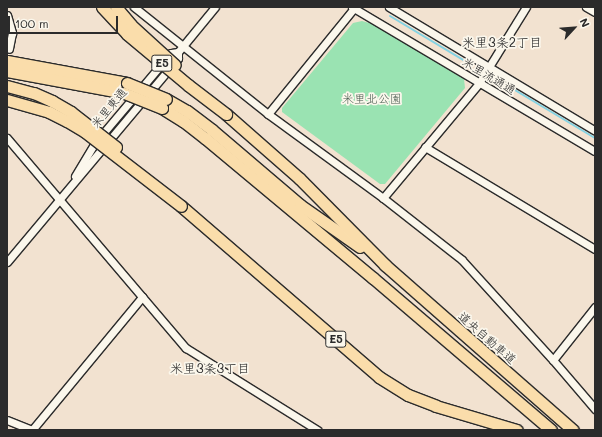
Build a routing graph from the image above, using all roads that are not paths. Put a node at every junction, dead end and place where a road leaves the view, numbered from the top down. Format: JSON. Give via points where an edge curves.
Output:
{"nodes":[{"id":1,"x":102,"y":7,"type":"edge"},
{"id":2,"x":116,"y":7,"type":"edge"},
{"id":3,"x":134,"y":7,"type":"edge"},
{"id":4,"x":215,"y":7,"type":"edge"},
{"id":5,"x":354,"y":7,"type":"edge"},
{"id":6,"x":388,"y":7,"type":"edge"},
{"id":7,"x":526,"y":7,"type":"edge"},
{"id":8,"x":586,"y":7,"type":"edge"},
{"id":9,"x":595,"y":12,"type":"edge"},
{"id":10,"x":7,"y":15,"type":"edge"},
{"id":11,"x":183,"y":46,"type":"junction"},
{"id":12,"x":9,"y":49,"type":"dead end"},
{"id":13,"x":178,"y":52,"type":"junction"},
{"id":14,"x":7,"y":61,"type":"edge"},
{"id":15,"x":490,"y":67,"type":"junction"},
{"id":16,"x":7,"y":71,"type":"edge"},
{"id":17,"x":479,"y":83,"type":"junction"},
{"id":18,"x":7,"y":86,"type":"edge"},
{"id":19,"x":126,"y":88,"type":"junction"},
{"id":20,"x":7,"y":100,"type":"edge"},
{"id":21,"x":164,"y":103,"type":"junction"},
{"id":22,"x":226,"y":114,"type":"junction"},
{"id":23,"x":268,"y":114,"type":"junction"},
{"id":24,"x":595,"y":131,"type":"edge"},
{"id":25,"x":7,"y":138,"type":"edge"},
{"id":26,"x":425,"y":147,"type":"junction"},
{"id":27,"x":595,"y":151,"type":"edge"},
{"id":28,"x":68,"y":189,"type":"junction"},
{"id":29,"x":383,"y":198,"type":"junction"},
{"id":30,"x":59,"y":199,"type":"junction"},
{"id":31,"x":176,"y":202,"type":"junction"},
{"id":32,"x":595,"y":249,"type":"edge"},
{"id":33,"x":7,"y":262,"type":"edge"},
{"id":34,"x":385,"y":265,"type":"junction"},
{"id":35,"x":142,"y":297,"type":"junction"},
{"id":36,"x":595,"y":307,"type":"edge"},
{"id":37,"x":553,"y":360,"type":"junction"},
{"id":38,"x":595,"y":409,"type":"edge"},
{"id":39,"x":7,"y":420,"type":"edge"},
{"id":40,"x":32,"y":430,"type":"edge"},
{"id":41,"x":317,"y":430,"type":"edge"},
{"id":42,"x":517,"y":430,"type":"edge"},
{"id":43,"x":551,"y":430,"type":"edge"},
{"id":44,"x":573,"y":430,"type":"edge"}],
"edges":[{"from":1,"to":22,"type":"highway","number":"E5","bridge":true,"via":[[127,34]]},
{"from":2,"to":22,"type":"highway","bridge":true,"via":[[131,25]]},
{"from":3,"to":11,"type":"street"},
{"from":4,"to":11,"type":"street","name":"米里東通"},
{"from":5,"to":17,"type":"street","name":"米里流通通"},
{"from":5,"to":23,"type":"street"},
{"from":6,"to":15,"type":"street","name":"米里流通通"},
{"from":7,"to":15,"type":"street"},
{"from":8,"to":9,"type":"street"},
{"from":10,"to":12,"type":"street","via":[[12,32]]},
{"from":11,"to":13,"type":"street","name":"米里東通"},
{"from":11,"to":23,"type":"street"},
{"from":13,"to":28,"type":"street","name":"米里東通","via":[[178,58]]},
{"from":13,"to":28,"type":"street","name":"米里東通","via":[[171,53],[94,144]]},
{"from":14,"to":19,"type":"highway"},
{"from":15,"to":17,"type":"street"},
{"from":15,"to":24,"type":"street","name":"米里流通通"},
{"from":16,"to":19,"type":"highway"},
{"from":17,"to":26,"type":"street"},
{"from":17,"to":27,"type":"street","name":"米里流通通"},
{"from":18,"to":31,"type":"highway","bridge":true,"via":[[34,93],[71,112],[134,162]]},
{"from":19,"to":21,"type":"highway","bridge":true},
{"from":20,"to":31,"type":"highway","number":"E5","bridge":true,"via":[[49,112],[67,121]]},
{"from":21,"to":34,"type":"highway","via":[[187,111],[300,205]]},
{"from":21,"to":43,"type":"highway"},
{"from":22,"to":34,"type":"highway","number":"E5","via":[[300,179]]},
{"from":23,"to":29,"type":"street"},
{"from":25,"to":30,"type":"street"},
{"from":26,"to":29,"type":"street"},
{"from":26,"to":32,"type":"street"},
{"from":28,"to":30,"type":"street","name":"米里東通"},
{"from":29,"to":37,"type":"street","via":[[462,260]]},
{"from":30,"to":33,"type":"street","name":"米里東通"},
{"from":30,"to":35,"type":"street"},
{"from":31,"to":42,"type":"highway","number":"E5","via":[[379,377],[408,395],[436,406]]},
{"from":34,"to":44,"type":"highway","name":"道央自動車道","number":"E5"},
{"from":35,"to":40,"type":"street"},
{"from":35,"to":41,"type":"street","via":[[186,348]]},
{"from":36,"to":37,"type":"street"},
{"from":37,"to":38,"type":"street"},
{"from":39,"to":40,"type":"street"}]}
